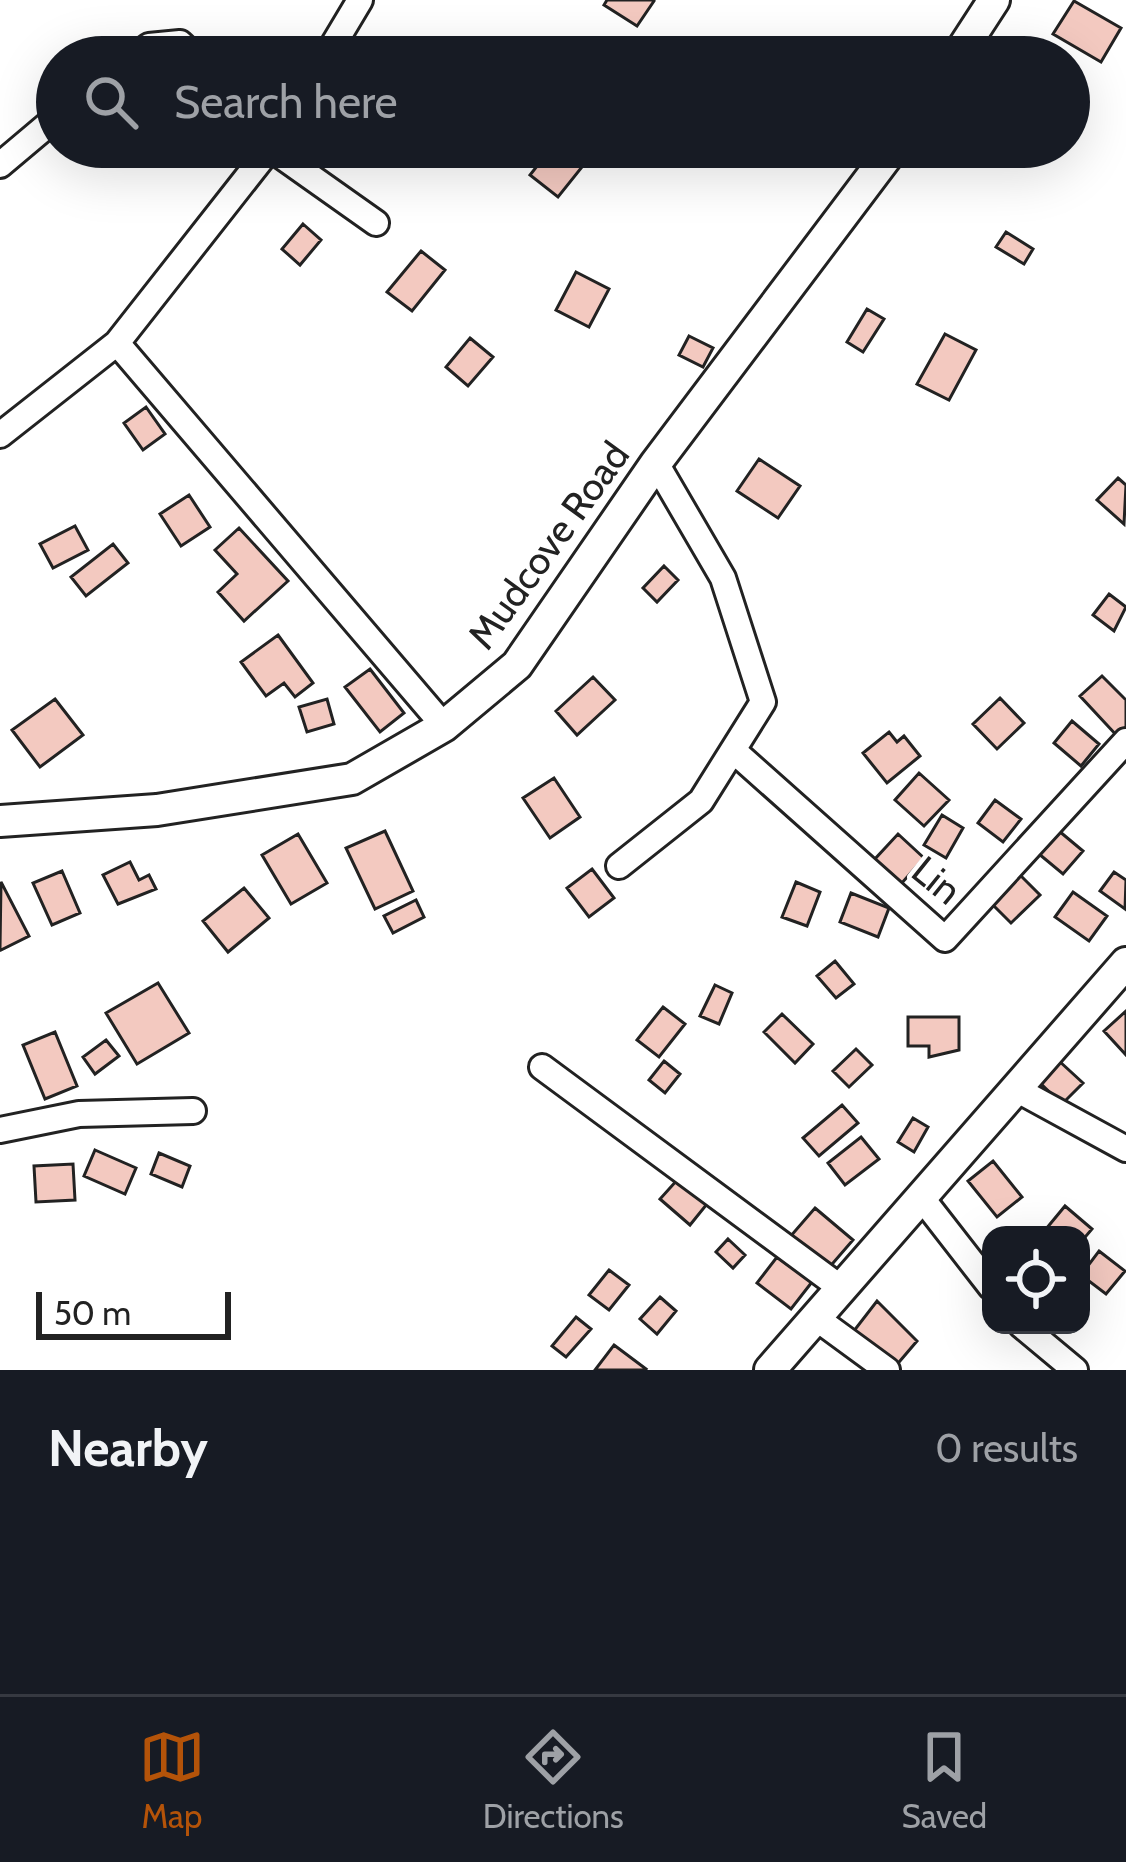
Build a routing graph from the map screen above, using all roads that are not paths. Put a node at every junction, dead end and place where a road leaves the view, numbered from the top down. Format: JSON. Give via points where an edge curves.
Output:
{"nodes":[{"id":1,"x":360,"y":0,"type":"edge"},
{"id":2,"x":994,"y":0,"type":"edge"},
{"id":3,"x":339,"y":36,"type":"edge"},
{"id":4,"x":971,"y":36,"type":"edge"},
{"id":5,"x":36,"y":135,"type":"edge"},
{"id":6,"x":0,"y":165,"type":"edge"},
{"id":7,"x":254,"y":168,"type":"edge"},
{"id":8,"x":299,"y":168,"type":"edge"},
{"id":9,"x":878,"y":168,"type":"edge"},
{"id":10,"x":376,"y":224,"type":"dead end"},
{"id":11,"x":117,"y":343,"type":"junction"},
{"id":12,"x":0,"y":435,"type":"edge"},
{"id":13,"x":656,"y":463,"type":"junction"},
{"id":14,"x":444,"y":726,"type":"junction"},
{"id":15,"x":1126,"y":741,"type":"edge"},
{"id":16,"x":736,"y":752,"type":"junction"},
{"id":17,"x":0,"y":821,"type":"edge"},
{"id":18,"x":619,"y":866,"type":"dead end"},
{"id":19,"x":1126,"y":963,"type":"edge"},
{"id":20,"x":542,"y":1067,"type":"dead end"},
{"id":21,"x":1016,"y":1089,"type":"junction"},
{"id":22,"x":193,"y":1111,"type":"dead end"},
{"id":23,"x":0,"y":1130,"type":"edge"},
{"id":24,"x":1126,"y":1149,"type":"edge"},
{"id":25,"x":921,"y":1197,"type":"junction"},
{"id":26,"x":982,"y":1275,"type":"edge"},
{"id":27,"x":842,"y":1288,"type":"junction"},
{"id":28,"x":816,"y":1318,"type":"junction"},
{"id":29,"x":1032,"y":1334,"type":"edge"},
{"id":30,"x":770,"y":1370,"type":"edge"},
{"id":31,"x":886,"y":1370,"type":"edge"},
{"id":32,"x":1075,"y":1370,"type":"edge"}],
"edges":[{"from":1,"to":3,"type":"street"},
{"from":2,"to":4,"type":"street"},
{"from":5,"to":6,"type":"street"},
{"from":7,"to":11,"type":"street"},
{"from":8,"to":10,"type":"street"},
{"from":9,"to":13,"type":"street","name":"Mudcove Road"},
{"from":11,"to":12,"type":"street"},
{"from":11,"to":14,"type":"street"},
{"from":13,"to":14,"type":"street","name":"Mudcove Road","via":[[517,665]]},
{"from":13,"to":16,"type":"street","via":[[723,578],[763,702]]},
{"from":14,"to":17,"type":"street","name":"Mudcove Road","via":[[352,778],[157,810]]},
{"from":15,"to":16,"type":"street","name":"Lin","via":[[945,939]]},
{"from":16,"to":18,"type":"street","via":[[701,801]]},
{"from":19,"to":21,"type":"street"},
{"from":20,"to":27,"type":"street"},
{"from":21,"to":24,"type":"street"},
{"from":21,"to":25,"type":"street"},
{"from":22,"to":23,"type":"street","via":[[79,1114]]},
{"from":25,"to":26,"type":"street"},
{"from":25,"to":27,"type":"street"},
{"from":27,"to":28,"type":"street"},
{"from":28,"to":30,"type":"street"},
{"from":28,"to":31,"type":"street"},
{"from":29,"to":32,"type":"street"}]}
